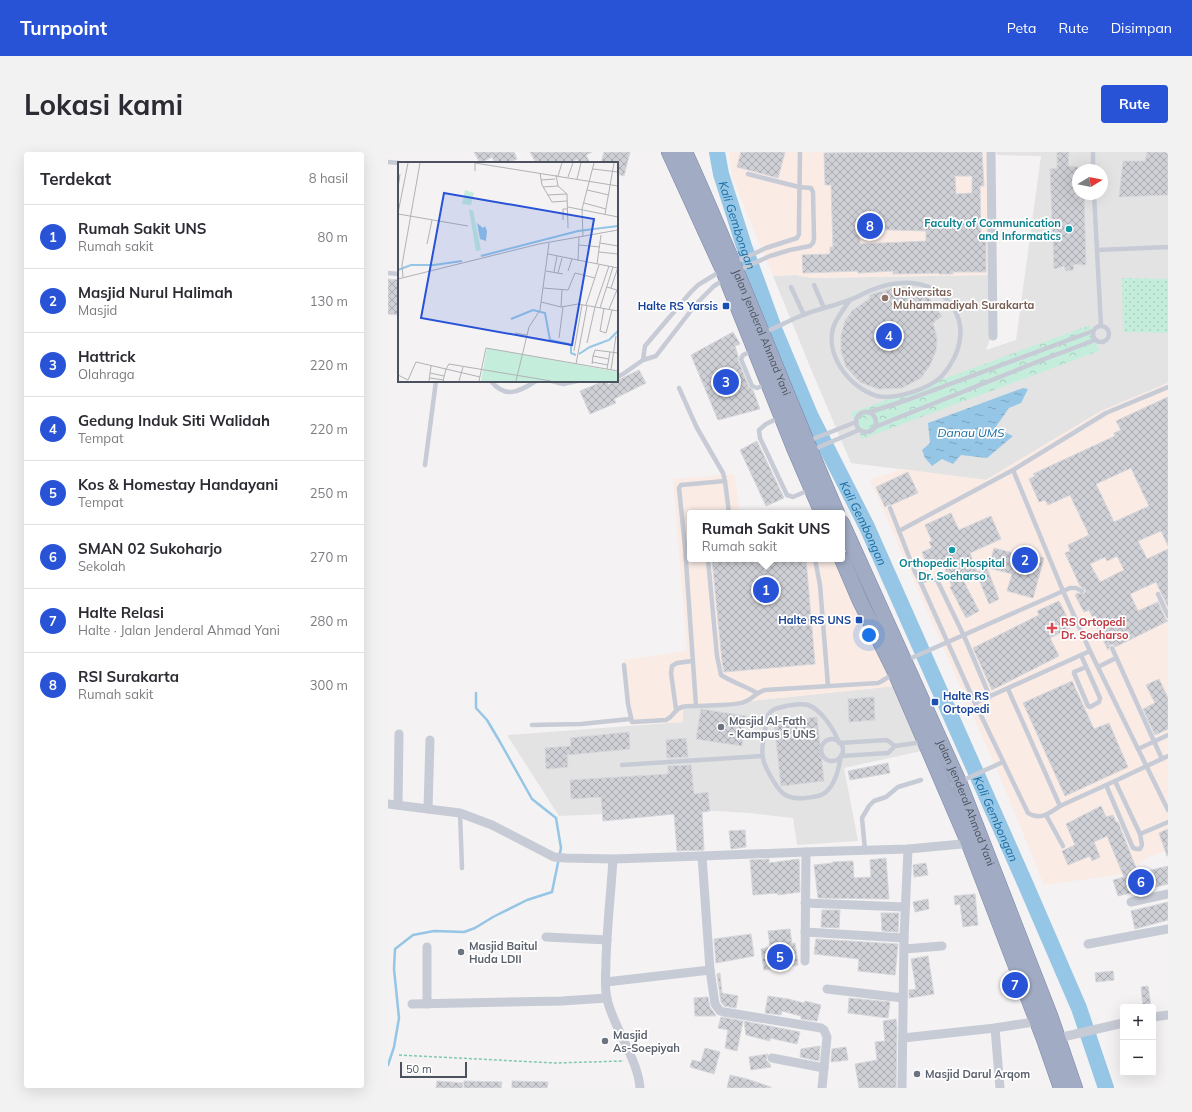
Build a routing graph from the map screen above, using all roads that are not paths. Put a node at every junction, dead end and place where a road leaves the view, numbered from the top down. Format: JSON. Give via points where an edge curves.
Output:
{"nodes":[{"id":1,"x":669,"y":152,"type":"edge"},
{"id":2,"x":684,"y":152,"type":"edge"},
{"id":3,"x":800,"y":152,"type":"edge"},
{"id":4,"x":991,"y":152,"type":"edge"},
{"id":5,"x":1093,"y":152,"type":"edge"},
{"id":6,"x":388,"y":162,"type":"edge"},
{"id":7,"x":398,"y":163,"type":"edge"},
{"id":8,"x":1093,"y":164,"type":"edge"},
{"id":9,"x":748,"y":174,"type":"dead end"},
{"id":10,"x":799,"y":187,"type":"junction"},
{"id":11,"x":1094,"y":200,"type":"edge"},
{"id":12,"x":1168,"y":247,"type":"edge"},
{"id":13,"x":1097,"y":250,"type":"junction"},
{"id":14,"x":736,"y":267,"type":"junction"},
{"id":15,"x":388,"y":273,"type":"edge"},
{"id":16,"x":398,"y":274,"type":"edge"},
{"id":17,"x":814,"y":285,"type":"dead end"},
{"id":18,"x":791,"y":287,"type":"dead end"},
{"id":19,"x":850,"y":300,"type":"junction"},
{"id":20,"x":824,"y":308,"type":"junction"},
{"id":21,"x":804,"y":315,"type":"junction"},
{"id":22,"x":1101,"y":326,"type":"junction"},
{"id":23,"x":766,"y":331,"type":"junction"},
{"id":24,"x":1093,"y":331,"type":"junction"},
{"id":25,"x":993,"y":336,"type":"dead end"},
{"id":26,"x":1095,"y":340,"type":"junction"},
{"id":27,"x":643,"y":360,"type":"junction"},
{"id":28,"x":618,"y":376,"type":"edge"},
{"id":29,"x":436,"y":382,"type":"edge"},
{"id":30,"x":492,"y":382,"type":"edge"},
{"id":31,"x":534,"y":382,"type":"edge"},
{"id":32,"x":556,"y":382,"type":"edge"},
{"id":33,"x":572,"y":382,"type":"edge"},
{"id":34,"x":1168,"y":387,"type":"edge"},
{"id":35,"x":679,"y":388,"type":"dead end"},
{"id":36,"x":905,"y":394,"type":"junction"},
{"id":37,"x":907,"y":400,"type":"junction"},
{"id":38,"x":870,"y":412,"type":"junction"},
{"id":39,"x":781,"y":416,"type":"junction"},
{"id":40,"x":856,"y":422,"type":"junction"},
{"id":41,"x":875,"y":427,"type":"junction"},
{"id":42,"x":859,"y":430,"type":"junction"},
{"id":43,"x":808,"y":447,"type":"junction"},
{"id":44,"x":425,"y":465,"type":"dead end"},
{"id":45,"x":1013,"y":470,"type":"junction"},
{"id":46,"x":725,"y":481,"type":"junction"},
{"id":47,"x":812,"y":489,"type":"junction"},
{"id":48,"x":890,"y":508,"type":"dead end"},
{"id":49,"x":729,"y":510,"type":"edge"},
{"id":50,"x":821,"y":510,"type":"edge"},
{"id":51,"x":836,"y":510,"type":"edge"},
{"id":52,"x":899,"y":531,"type":"junction"},
{"id":53,"x":845,"y":532,"type":"edge"},
{"id":54,"x":687,"y":546,"type":"edge"},
{"id":55,"x":688,"y":562,"type":"edge"},
{"id":56,"x":708,"y":562,"type":"edge"},
{"id":57,"x":816,"y":562,"type":"edge"},
{"id":58,"x":844,"y":562,"type":"edge"},
{"id":59,"x":920,"y":581,"type":"junction"},
{"id":60,"x":1063,"y":591,"type":"junction"},
{"id":61,"x":1082,"y":591,"type":"dead end"},
{"id":62,"x":1158,"y":594,"type":"dead end"},
{"id":63,"x":867,"y":597,"type":"junction"},
{"id":64,"x":1168,"y":616,"type":"edge"},
{"id":65,"x":964,"y":636,"type":"junction"},
{"id":66,"x":948,"y":642,"type":"junction"},
{"id":67,"x":1112,"y":648,"type":"dead end"},
{"id":68,"x":1090,"y":651,"type":"junction"},
{"id":69,"x":1081,"y":655,"type":"junction"},
{"id":70,"x":1116,"y":658,"type":"junction"},
{"id":71,"x":692,"y":661,"type":"junction"},
{"id":72,"x":624,"y":664,"type":"dead end"},
{"id":73,"x":904,"y":664,"type":"junction"},
{"id":74,"x":1086,"y":667,"type":"junction"},
{"id":75,"x":1098,"y":667,"type":"junction"},
{"id":76,"x":828,"y":686,"type":"junction"},
{"id":77,"x":1008,"y":689,"type":"junction"},
{"id":78,"x":757,"y":693,"type":"junction"},
{"id":79,"x":990,"y":697,"type":"junction"},
{"id":80,"x":975,"y":703,"type":"junction"},
{"id":81,"x":696,"y":706,"type":"junction"},
{"id":82,"x":676,"y":709,"type":"junction"},
{"id":83,"x":630,"y":719,"type":"junction"},
{"id":84,"x":532,"y":725,"type":"dead end"},
{"id":85,"x":399,"y":734,"type":"dead end"},
{"id":86,"x":1168,"y":735,"type":"edge"},
{"id":87,"x":430,"y":740,"type":"dead end"},
{"id":88,"x":924,"y":741,"type":"junction"},
{"id":89,"x":1153,"y":742,"type":"junction"},
{"id":90,"x":839,"y":743,"type":"junction"},
{"id":91,"x":895,"y":746,"type":"junction"},
{"id":92,"x":1138,"y":749,"type":"junction"},
{"id":93,"x":762,"y":756,"type":"junction"},
{"id":94,"x":840,"y":756,"type":"junction"},
{"id":95,"x":1168,"y":756,"type":"edge"},
{"id":96,"x":1162,"y":759,"type":"junction"},
{"id":97,"x":1003,"y":762,"type":"junction"},
{"id":98,"x":622,"y":765,"type":"dead end"},
{"id":99,"x":1147,"y":766,"type":"junction"},
{"id":100,"x":921,"y":780,"type":"dead end"},
{"id":101,"x":1115,"y":781,"type":"junction"},
{"id":102,"x":952,"y":785,"type":"junction"},
{"id":103,"x":1106,"y":785,"type":"junction"},
{"id":104,"x":393,"y":805,"type":"edge"},
{"id":105,"x":1060,"y":806,"type":"junction"},
{"id":106,"x":428,"y":809,"type":"junction"},
{"id":107,"x":1168,"y":810,"type":"edge"},
{"id":108,"x":460,"y":813,"type":"junction"},
{"id":109,"x":1046,"y":815,"type":"junction"},
{"id":110,"x":1168,"y":822,"type":"edge"},
{"id":111,"x":1140,"y":834,"type":"junction"},
{"id":112,"x":976,"y":842,"type":"junction"},
{"id":113,"x":1063,"y":846,"type":"dead end"},
{"id":114,"x":908,"y":849,"type":"junction"},
{"id":115,"x":865,"y":850,"type":"junction"},
{"id":116,"x":806,"y":852,"type":"junction"},
{"id":117,"x":702,"y":856,"type":"junction"},
{"id":118,"x":613,"y":859,"type":"junction"},
{"id":119,"x":462,"y":868,"type":"dead end"},
{"id":120,"x":1168,"y":894,"type":"edge"},
{"id":121,"x":1131,"y":902,"type":"dead end"},
{"id":122,"x":805,"y":903,"type":"junction"},
{"id":123,"x":905,"y":907,"type":"junction"},
{"id":124,"x":1168,"y":929,"type":"edge"},
{"id":125,"x":805,"y":932,"type":"junction"},
{"id":126,"x":546,"y":937,"type":"dead end"},
{"id":127,"x":904,"y":938,"type":"junction"},
{"id":128,"x":607,"y":940,"type":"junction"},
{"id":129,"x":1088,"y":944,"type":"dead end"},
{"id":130,"x":942,"y":946,"type":"dead end"},
{"id":131,"x":427,"y":947,"type":"dead end"},
{"id":132,"x":904,"y":949,"type":"junction"},
{"id":133,"x":805,"y":960,"type":"dead end"},
{"id":134,"x":710,"y":970,"type":"junction"},
{"id":135,"x":606,"y":982,"type":"junction"},
{"id":136,"x":828,"y":989,"type":"dead end"},
{"id":137,"x":607,"y":998,"type":"junction"},
{"id":138,"x":903,"y":998,"type":"junction"},
{"id":139,"x":412,"y":1004,"type":"dead end"},
{"id":140,"x":427,"y":1004,"type":"junction"},
{"id":141,"x":1168,"y":1014,"type":"edge"},
{"id":142,"x":1156,"y":1017,"type":"edge"},
{"id":143,"x":1044,"y":1020,"type":"junction"},
{"id":144,"x":1120,"y":1024,"type":"edge"},
{"id":145,"x":995,"y":1028,"type":"junction"},
{"id":146,"x":903,"y":1038,"type":"junction"},
{"id":147,"x":1052,"y":1040,"type":"junction"},
{"id":148,"x":772,"y":1058,"type":"dead end"},
{"id":149,"x":824,"y":1068,"type":"junction"},
{"id":150,"x":640,"y":1088,"type":"edge"},
{"id":151,"x":822,"y":1088,"type":"edge"},
{"id":152,"x":902,"y":1088,"type":"edge"},
{"id":153,"x":1000,"y":1088,"type":"edge"},
{"id":154,"x":1061,"y":1088,"type":"edge"},
{"id":155,"x":1075,"y":1088,"type":"edge"}],
"edges":[{"from":1,"to":14,"type":"highway","name":"Jalan Jenderal Ahmad Yani"},
{"from":2,"to":14,"type":"highway","name":"Jalan Jenderal Ahmad Yani"},
{"from":3,"to":10,"type":"lane"},
{"from":4,"to":25,"type":"street"},
{"from":5,"to":8,"type":"lane"},
{"from":6,"to":7,"type":"lane"},
{"from":9,"to":10,"type":"lane"},
{"from":10,"to":14,"type":"lane","via":[[800,223],[797,238],[766,248]]},
{"from":10,"to":14,"type":"lane","via":[[811,188],[813,192],[813,243]]},
{"from":11,"to":13,"type":"lane"},
{"from":12,"to":13,"type":"lane"},
{"from":13,"to":22,"type":"lane"},
{"from":14,"to":23,"type":"highway","name":"Jalan Jenderal Ahmad Yani"},
{"from":14,"to":27,"type":"lane","via":[[696,304],[656,356]]},
{"from":14,"to":27,"type":"lane","via":[[698,285],[690,293],[645,346]]},
{"from":14,"to":39,"type":"highway","name":"Jalan Jenderal Ahmad Yani","via":[[755,349]]},
{"from":15,"to":16,"type":"lane"},
{"from":17,"to":20,"type":"lane"},
{"from":18,"to":21,"type":"lane"},
{"from":19,"to":20,"type":"lane"},
{"from":19,"to":36,"type":"lane","via":[[835,323],[833,331],[833,350],[837,362],[847,376],[871,394],[886,397]]},
{"from":19,"to":36,"type":"lane","via":[[886,285],[910,282],[933,289],[944,296],[954,308],[961,331],[954,358],[933,383]]},
{"from":20,"to":21,"type":"lane"},
{"from":21,"to":23,"type":"lane"},
{"from":22,"to":24,"type":"lane"},
{"from":22,"to":26,"type":"lane","via":[[1107,330],[1108,337],[1103,342]]},
{"from":23,"to":43,"type":"highway","name":"Jalan Jenderal Ahmad Yani"},
{"from":24,"to":26,"type":"lane"},
{"from":24,"to":37,"type":"lane"},
{"from":26,"to":41,"type":"lane"},
{"from":27,"to":28,"type":"lane"},
{"from":29,"to":44,"type":"lane"},
{"from":30,"to":31,"type":"lane","via":[[501,390],[514,392],[521,391]]},
{"from":32,"to":33,"type":"lane"},
{"from":34,"to":45,"type":"lane","via":[[1106,413]]},
{"from":35,"to":46,"type":"lane"},
{"from":36,"to":37,"type":"lane"},
{"from":37,"to":38,"type":"lane"},
{"from":38,"to":40,"type":"lane","via":[[862,413]]},
{"from":38,"to":41,"type":"lane","via":[[876,418]]},
{"from":39,"to":43,"type":"highway","name":"Jalan Jenderal Ahmad Yani"},
{"from":39,"to":47,"type":"lane","via":[[759,430],[760,438],[787,495],[793,496]]},
{"from":40,"to":42,"type":"lane"},
{"from":40,"to":43,"type":"lane","via":[[840,428]]},
{"from":41,"to":42,"type":"lane","via":[[868,432]]},
{"from":42,"to":43,"type":"lane"},
{"from":43,"to":47,"type":"highway","name":"Jalan Jenderal Ahmad Yani"},
{"from":43,"to":51,"type":"highway","name":"Jalan Jenderal Ahmad Yani"},
{"from":45,"to":52,"type":"lane"},
{"from":45,"to":60,"type":"lane"},
{"from":46,"to":49,"type":"lane"},
{"from":46,"to":54,"type":"lane","via":[[679,486]]},
{"from":47,"to":50,"type":"highway","name":"Jalan Jenderal Ahmad Yani"},
{"from":48,"to":52,"type":"lane"},
{"from":52,"to":59,"type":"lane"},
{"from":53,"to":63,"type":"highway","name":"Jalan Jenderal Ahmad Yani"},
{"from":55,"to":71,"type":"lane"},
{"from":56,"to":78,"type":"lane","via":[[721,675]]},
{"from":57,"to":76,"type":"lane","via":[[820,585]]},
{"from":58,"to":63,"type":"highway","name":"Jalan Jenderal Ahmad Yani"},
{"from":59,"to":65,"type":"lane","via":[[937,580]]},
{"from":59,"to":66,"type":"lane"},
{"from":60,"to":61,"type":"lane","via":[[1073,588]]},
{"from":60,"to":65,"type":"lane"},
{"from":60,"to":68,"type":"lane"},
{"from":62,"to":64,"type":"lane"},
{"from":63,"to":73,"type":"highway","name":"Jalan Jenderal Ahmad Yani"},
{"from":65,"to":66,"type":"lane"},
{"from":65,"to":79,"type":"lane"},
{"from":66,"to":73,"type":"lane"},
{"from":66,"to":80,"type":"lane"},
{"from":67,"to":70,"type":"lane"},
{"from":68,"to":69,"type":"lane"},
{"from":68,"to":75,"type":"lane"},
{"from":69,"to":74,"type":"lane"},
{"from":69,"to":77,"type":"lane"},
{"from":70,"to":75,"type":"lane"},
{"from":70,"to":89,"type":"lane"},
{"from":71,"to":81,"type":"lane"},
{"from":71,"to":82,"type":"lane","via":[[672,666]]},
{"from":72,"to":83,"type":"lane"},
{"from":73,"to":76,"type":"lane","via":[[882,681]]},
{"from":73,"to":88,"type":"highway","name":"Jalan Jenderal Ahmad Yani"},
{"from":73,"to":102,"type":"highway","name":"Jalan Jenderal Ahmad Yani"},
{"from":74,"to":74,"type":"lane","via":[[1100,698],[1099,702],[1090,707],[1074,673]]},
{"from":75,"to":92,"type":"lane"},
{"from":76,"to":78,"type":"lane","via":[[765,690]]},
{"from":77,"to":79,"type":"lane"},
{"from":77,"to":105,"type":"lane"},
{"from":78,"to":81,"type":"lane","via":[[742,703]]},
{"from":79,"to":80,"type":"lane"},
{"from":80,"to":97,"type":"lane"},
{"from":81,"to":82,"type":"lane"},
{"from":82,"to":83,"type":"lane","via":[[666,720],[633,723]]},
{"from":83,"to":84,"type":"lane"},
{"from":85,"to":104,"type":"street"},
{"from":86,"to":89,"type":"lane"},
{"from":87,"to":106,"type":"street"},
{"from":88,"to":91,"type":"lane"},
{"from":88,"to":102,"type":"highway","name":"Jalan Jenderal Ahmad Yani"},
{"from":89,"to":92,"type":"lane"},
{"from":89,"to":96,"type":"lane"},
{"from":90,"to":91,"type":"lane","via":[[887,740]]},
{"from":90,"to":93,"type":"lane","via":[[834,729],[815,709],[808,705],[792,705],[777,708],[769,713]]},
{"from":90,"to":94,"type":"lane","via":[[842,747]]},
{"from":90,"to":94,"type":"lane","via":[[835,740],[826,741],[822,744],[821,754],[833,761]]},
{"from":91,"to":94,"type":"lane","via":[[888,753]]},
{"from":92,"to":99,"type":"lane"},
{"from":93,"to":94,"type":"lane","via":[[775,785],[785,796],[800,798],[818,796],[828,790],[838,772]]},
{"from":93,"to":98,"type":"lane"},
{"from":95,"to":96,"type":"lane"},
{"from":96,"to":99,"type":"lane"},
{"from":97,"to":102,"type":"lane"},
{"from":97,"to":109,"type":"lane","via":[[1028,813],[1041,817]]},
{"from":99,"to":101,"type":"lane"},
{"from":99,"to":107,"type":"lane"},
{"from":100,"to":115,"type":"lane","via":[[898,787],[869,806],[862,818]]},
{"from":101,"to":103,"type":"lane"},
{"from":101,"to":111,"type":"lane"},
{"from":102,"to":112,"type":"highway","name":"Jalan Jenderal Ahmad Yani"},
{"from":103,"to":105,"type":"lane"},
{"from":103,"to":111,"type":"lane","via":[[1134,849],[1142,847]]},
{"from":104,"to":106,"type":"street"},
{"from":105,"to":109,"type":"lane"},
{"from":106,"to":108,"type":"street"},
{"from":108,"to":118,"type":"street","via":[[492,825],[554,857]]},
{"from":108,"to":119,"type":"lane"},
{"from":109,"to":113,"type":"lane"},
{"from":110,"to":111,"type":"lane"},
{"from":112,"to":114,"type":"street"},
{"from":112,"to":143,"type":"highway","name":"Jalan Jenderal Ahmad Yani"},
{"from":114,"to":115,"type":"street"},
{"from":114,"to":123,"type":"street"},
{"from":115,"to":116,"type":"street"},
{"from":116,"to":117,"type":"street"},
{"from":116,"to":122,"type":"street"},
{"from":117,"to":118,"type":"street"},
{"from":117,"to":134,"type":"street"},
{"from":118,"to":128,"type":"street"},
{"from":120,"to":121,"type":"street"},
{"from":122,"to":123,"type":"street"},
{"from":122,"to":125,"type":"street"},
{"from":123,"to":127,"type":"street"},
{"from":124,"to":129,"type":"street"},
{"from":125,"to":127,"type":"street"},
{"from":125,"to":133,"type":"street"},
{"from":126,"to":128,"type":"street"},
{"from":127,"to":132,"type":"street"},
{"from":128,"to":135,"type":"street"},
{"from":130,"to":132,"type":"street"},
{"from":131,"to":140,"type":"street"},
{"from":132,"to":138,"type":"street"},
{"from":134,"to":135,"type":"street"},
{"from":134,"to":149,"type":"street","via":[[715,1004],[720,1010],[824,1030],[828,1038]]},
{"from":135,"to":137,"type":"street"},
{"from":136,"to":138,"type":"street"},
{"from":137,"to":140,"type":"street"},
{"from":137,"to":150,"type":"street","via":[[638,1076]]},
{"from":138,"to":146,"type":"street"},
{"from":139,"to":140,"type":"street"},
{"from":141,"to":142,"type":"street"},
{"from":143,"to":145,"type":"street"},
{"from":143,"to":147,"type":"highway","name":"Jalan Jenderal Ahmad Yani"},
{"from":144,"to":147,"type":"street"},
{"from":145,"to":146,"type":"street"},
{"from":145,"to":153,"type":"street"},
{"from":146,"to":152,"type":"street"},
{"from":147,"to":154,"type":"highway","name":"Jalan Jenderal Ahmad Yani"},
{"from":147,"to":155,"type":"highway","name":"Jalan Jenderal Ahmad Yani"},
{"from":148,"to":149,"type":"street"},
{"from":149,"to":151,"type":"street"}]}
